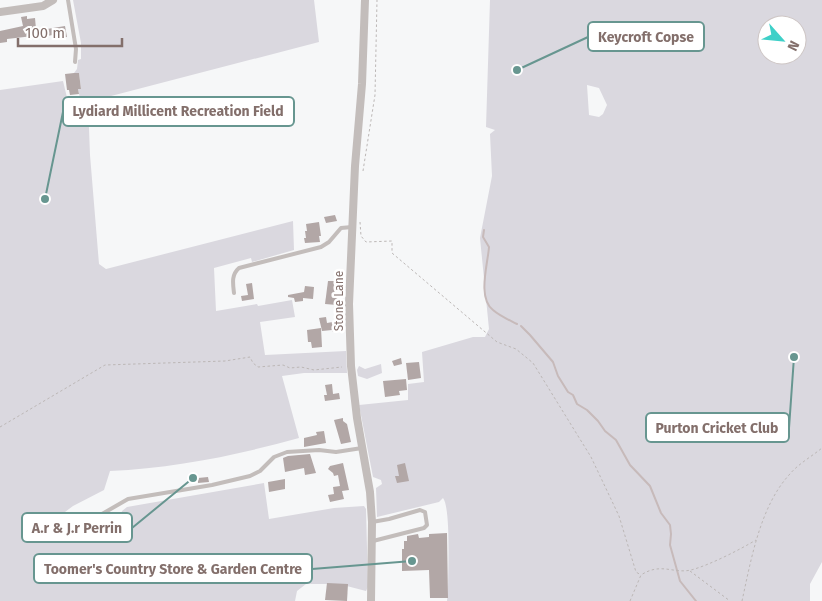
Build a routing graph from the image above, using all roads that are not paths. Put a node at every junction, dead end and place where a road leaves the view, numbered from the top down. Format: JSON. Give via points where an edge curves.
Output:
{"nodes":[{"id":1,"x":53,"y":0,"type":"edge"},
{"id":2,"x":68,"y":0,"type":"edge"},
{"id":3,"x":365,"y":0,"type":"edge"},
{"id":4,"x":0,"y":12,"type":"edge"},
{"id":5,"x":75,"y":62,"type":"dead end"},
{"id":6,"x":352,"y":227,"type":"junction"},
{"id":7,"x":234,"y":293,"type":"dead end"},
{"id":8,"x":362,"y":448,"type":"junction"},
{"id":9,"x":77,"y":521,"type":"dead end"},
{"id":10,"x":372,"y":522,"type":"junction"},
{"id":11,"x":372,"y":541,"type":"junction"},
{"id":12,"x":372,"y":601,"type":"edge"}],
"edges":[{"from":1,"to":4,"type":"street","via":[[43,6]]},
{"from":2,"to":5,"type":"lane"},
{"from":3,"to":6,"type":"street","name":"Stone Lane"},
{"from":6,"to":7,"type":"lane","via":[[341,228],[321,247],[239,268],[233,277]]},
{"from":6,"to":8,"type":"street","name":"Stone Lane","via":[[348,304],[351,366]]},
{"from":8,"to":9,"type":"lane","via":[[336,452],[287,452],[274,457],[250,476],[128,499],[102,514]]},
{"from":8,"to":10,"type":"street","name":"Stone Lane"},
{"from":10,"to":11,"type":"street","name":"Stone Lane"},
{"from":10,"to":11,"type":"lane","via":[[420,510],[425,512],[427,525]]},
{"from":11,"to":12,"type":"street","name":"Stone Lane"}]}
